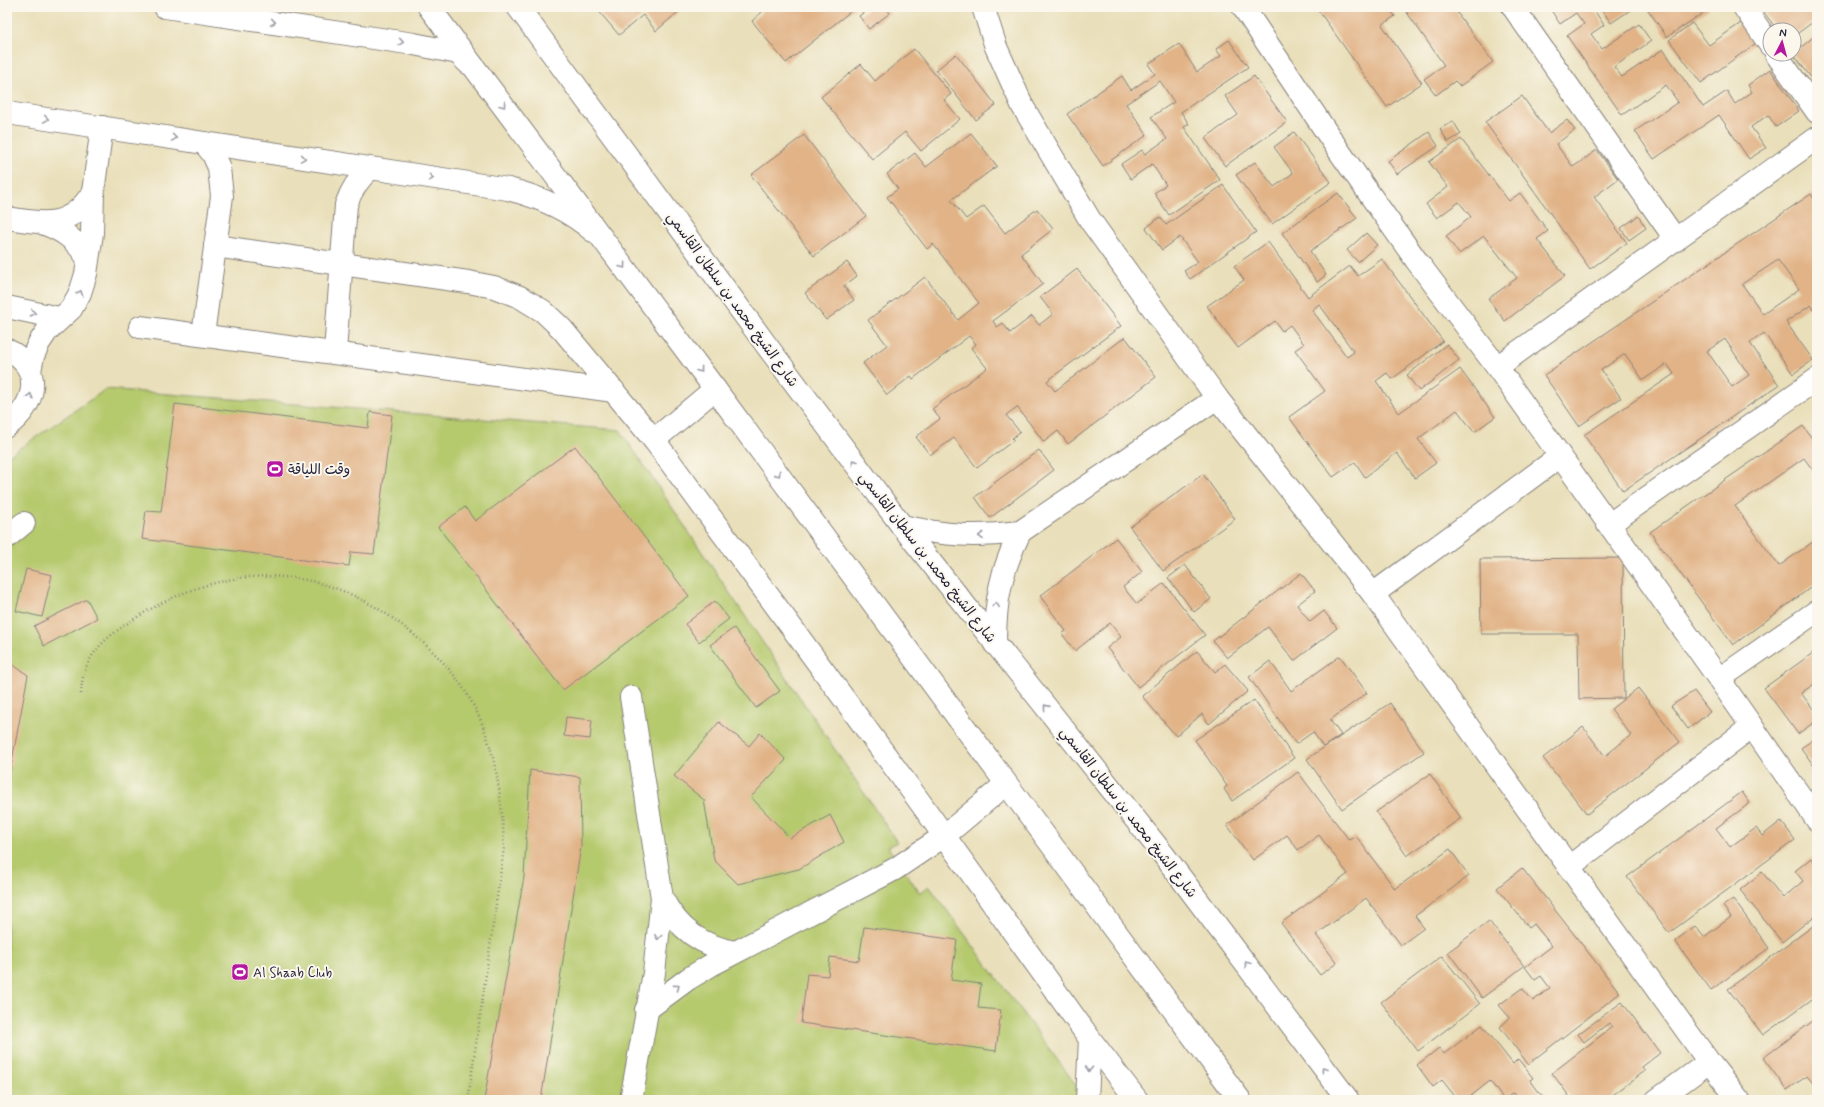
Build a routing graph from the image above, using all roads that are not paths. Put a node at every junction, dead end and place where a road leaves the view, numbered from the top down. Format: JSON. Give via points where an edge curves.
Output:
{"nodes":[{"id":1,"x":165,"y":7,"type":"edge"},
{"id":2,"x":429,"y":7,"type":"edge"},
{"id":3,"x":983,"y":7,"type":"edge"},
{"id":4,"x":1243,"y":7,"type":"edge"},
{"id":5,"x":1513,"y":7,"type":"edge"},
{"id":6,"x":1744,"y":7,"type":"edge"},
{"id":7,"x":519,"y":8,"type":"edge"},
{"id":8,"x":1762,"y":33,"type":"edge"},
{"id":9,"x":1782,"y":62,"type":"edge"},
{"id":10,"x":482,"y":78,"type":"junction"},
{"id":11,"x":1817,"y":112,"type":"edge"},
{"id":12,"x":7,"y":113,"type":"edge"},
{"id":13,"x":102,"y":127,"type":"junction"},
{"id":14,"x":1817,"y":138,"type":"edge"},
{"id":15,"x":204,"y":143,"type":"junction"},
{"id":16,"x":370,"y":169,"type":"junction"},
{"id":17,"x":93,"y":192,"type":"junction"},
{"id":18,"x":7,"y":218,"type":"edge"},
{"id":19,"x":42,"y":223,"type":"junction"},
{"id":20,"x":604,"y":240,"type":"junction"},
{"id":21,"x":1676,"y":240,"type":"junction"},
{"id":22,"x":215,"y":246,"type":"junction"},
{"id":23,"x":88,"y":259,"type":"junction"},
{"id":24,"x":341,"y":264,"type":"junction"},
{"id":25,"x":7,"y":307,"type":"edge"},
{"id":26,"x":59,"y":318,"type":"junction"},
{"id":27,"x":140,"y":327,"type":"dead end"},
{"id":28,"x":203,"y":335,"type":"junction"},
{"id":29,"x":7,"y":350,"type":"edge"},
{"id":30,"x":335,"y":352,"type":"junction"},
{"id":31,"x":1496,"y":367,"type":"junction"},
{"id":32,"x":30,"y":371,"type":"junction"},
{"id":33,"x":1817,"y":379,"type":"edge"},
{"id":34,"x":715,"y":389,"type":"junction"},
{"id":35,"x":614,"y":391,"type":"junction"},
{"id":36,"x":1217,"y":398,"type":"junction"},
{"id":37,"x":7,"y":426,"type":"edge"},
{"id":38,"x":654,"y":440,"type":"junction"},
{"id":39,"x":1560,"y":457,"type":"junction"},
{"id":40,"x":24,"y":523,"type":"dead end"},
{"id":41,"x":1608,"y":525,"type":"junction"},
{"id":42,"x":902,"y":526,"type":"junction"},
{"id":43,"x":1020,"y":532,"type":"junction"},
{"id":44,"x":7,"y":537,"type":"edge"},
{"id":45,"x":1373,"y":594,"type":"junction"},
{"id":46,"x":1817,"y":611,"type":"edge"},
{"id":47,"x":995,"y":644,"type":"junction"},
{"id":48,"x":1719,"y":679,"type":"junction"},
{"id":49,"x":631,"y":697,"type":"dead end"},
{"id":50,"x":1751,"y":727,"type":"junction"},
{"id":51,"x":1006,"y":784,"type":"junction"},
{"id":52,"x":1817,"y":820,"type":"edge"},
{"id":53,"x":944,"y":836,"type":"junction"},
{"id":54,"x":1569,"y":867,"type":"junction"},
{"id":55,"x":662,"y":898,"type":"junction"},
{"id":56,"x":734,"y":952,"type":"junction"},
{"id":57,"x":646,"y":1010,"type":"junction"},
{"id":58,"x":1090,"y":1039,"type":"junction"},
{"id":59,"x":1709,"y":1062,"type":"junction"},
{"id":60,"x":631,"y":1100,"type":"edge"},
{"id":61,"x":1087,"y":1100,"type":"edge"},
{"id":62,"x":1137,"y":1100,"type":"edge"},
{"id":63,"x":1240,"y":1100,"type":"edge"},
{"id":64,"x":1348,"y":1100,"type":"edge"},
{"id":65,"x":1657,"y":1100,"type":"edge"},
{"id":66,"x":1739,"y":1100,"type":"edge"}],
"edges":[{"from":1,"to":10,"type":"street","one_way":true,"via":[[369,37],[458,53]]},
{"from":2,"to":10,"type":"street"},
{"from":3,"to":36,"type":"street","via":[[996,47],[1023,107],[1060,171],[1090,220]]},
{"from":4,"to":31,"type":"street","via":[[1348,164]]},
{"from":5,"to":21,"type":"street"},
{"from":6,"to":8,"type":"street"},
{"from":42,"to":7,"type":"street","name":"شارع الشيخ محمد بن سلطان القاسمي","one_way":true},
{"from":9,"to":11,"type":"street"},
{"from":10,"to":20,"type":"street","one_way":true},
{"from":12,"to":13,"type":"street","one_way":true},
{"from":13,"to":15,"type":"street","one_way":true},
{"from":13,"to":17,"type":"street"},
{"from":14,"to":21,"type":"street"},
{"from":15,"to":16,"type":"street","one_way":true},
{"from":15,"to":22,"type":"street","via":[[213,154],[222,181]]},
{"from":16,"to":20,"type":"street","one_way":true,"via":[[529,194],[569,213]]},
{"from":16,"to":24,"type":"street","via":[[349,194]]},
{"from":17,"to":19,"type":"street","via":[[77,212],[54,222]]},
{"from":17,"to":23,"type":"street","via":[[92,233]]},
{"from":18,"to":19,"type":"street"},
{"from":19,"to":23,"type":"street","via":[[69,235]]},
{"from":20,"to":34,"type":"street","one_way":true},
{"from":21,"to":31,"type":"street"},
{"from":22,"to":24,"type":"street"},
{"from":22,"to":28,"type":"street"},
{"from":26,"to":23,"type":"street","one_way":true,"via":[[71,309],[76,301]]},
{"from":24,"to":30,"type":"street"},
{"from":24,"to":35,"type":"street","via":[[468,282],[520,297],[542,311],[562,329]]},
{"from":25,"to":26,"type":"street","one_way":true},
{"from":26,"to":32,"type":"street","via":[[39,343]]},
{"from":27,"to":28,"type":"street"},
{"from":28,"to":30,"type":"street"},
{"from":29,"to":32,"type":"street","via":[[24,360]]},
{"from":30,"to":35,"type":"street"},
{"from":31,"to":39,"type":"street"},
{"from":37,"to":32,"type":"street","one_way":true,"via":[[22,414],[28,405],[31,394]]},
{"from":33,"to":41,"type":"street"},
{"from":34,"to":38,"type":"street"},
{"from":34,"to":51,"type":"street","one_way":true},
{"from":35,"to":38,"type":"street"},
{"from":36,"to":43,"type":"street"},
{"from":36,"to":45,"type":"street"},
{"from":38,"to":53,"type":"street"},
{"from":39,"to":41,"type":"street"},
{"from":39,"to":45,"type":"street"},
{"from":40,"to":44,"type":"street"},
{"from":41,"to":48,"type":"street"},
{"from":43,"to":42,"type":"street","one_way":true,"via":[[960,536]]},
{"from":42,"to":47,"type":"street","name":"شارع الشيخ محمد بن سلطان القاسمي"},
{"from":47,"to":43,"type":"street","one_way":true,"via":[[999,586]]},
{"from":45,"to":54,"type":"street"},
{"from":46,"to":48,"type":"street"},
{"from":64,"to":47,"type":"street","name":"شارع الشيخ محمد بن سلطان القاسمي","one_way":true,"via":[[1163,854]]},
{"from":48,"to":50,"type":"street"},
{"from":49,"to":55,"type":"street"},
{"from":50,"to":52,"type":"street"},
{"from":50,"to":54,"type":"street"},
{"from":51,"to":53,"type":"street"},
{"from":51,"to":63,"type":"street"},
{"from":53,"to":56,"type":"street","via":[[895,869]]},
{"from":53,"to":58,"type":"street"},
{"from":54,"to":59,"type":"street"},
{"from":55,"to":56,"type":"street","via":[[669,912],[690,935],[719,950]]},
{"from":55,"to":57,"type":"street","one_way":true,"via":[[654,973]]},
{"from":57,"to":56,"type":"street","one_way":true,"via":[[688,979]]},
{"from":57,"to":60,"type":"street"},
{"from":58,"to":61,"type":"street","one_way":true},
{"from":58,"to":62,"type":"street"},
{"from":59,"to":65,"type":"street"},
{"from":59,"to":66,"type":"street"}]}
